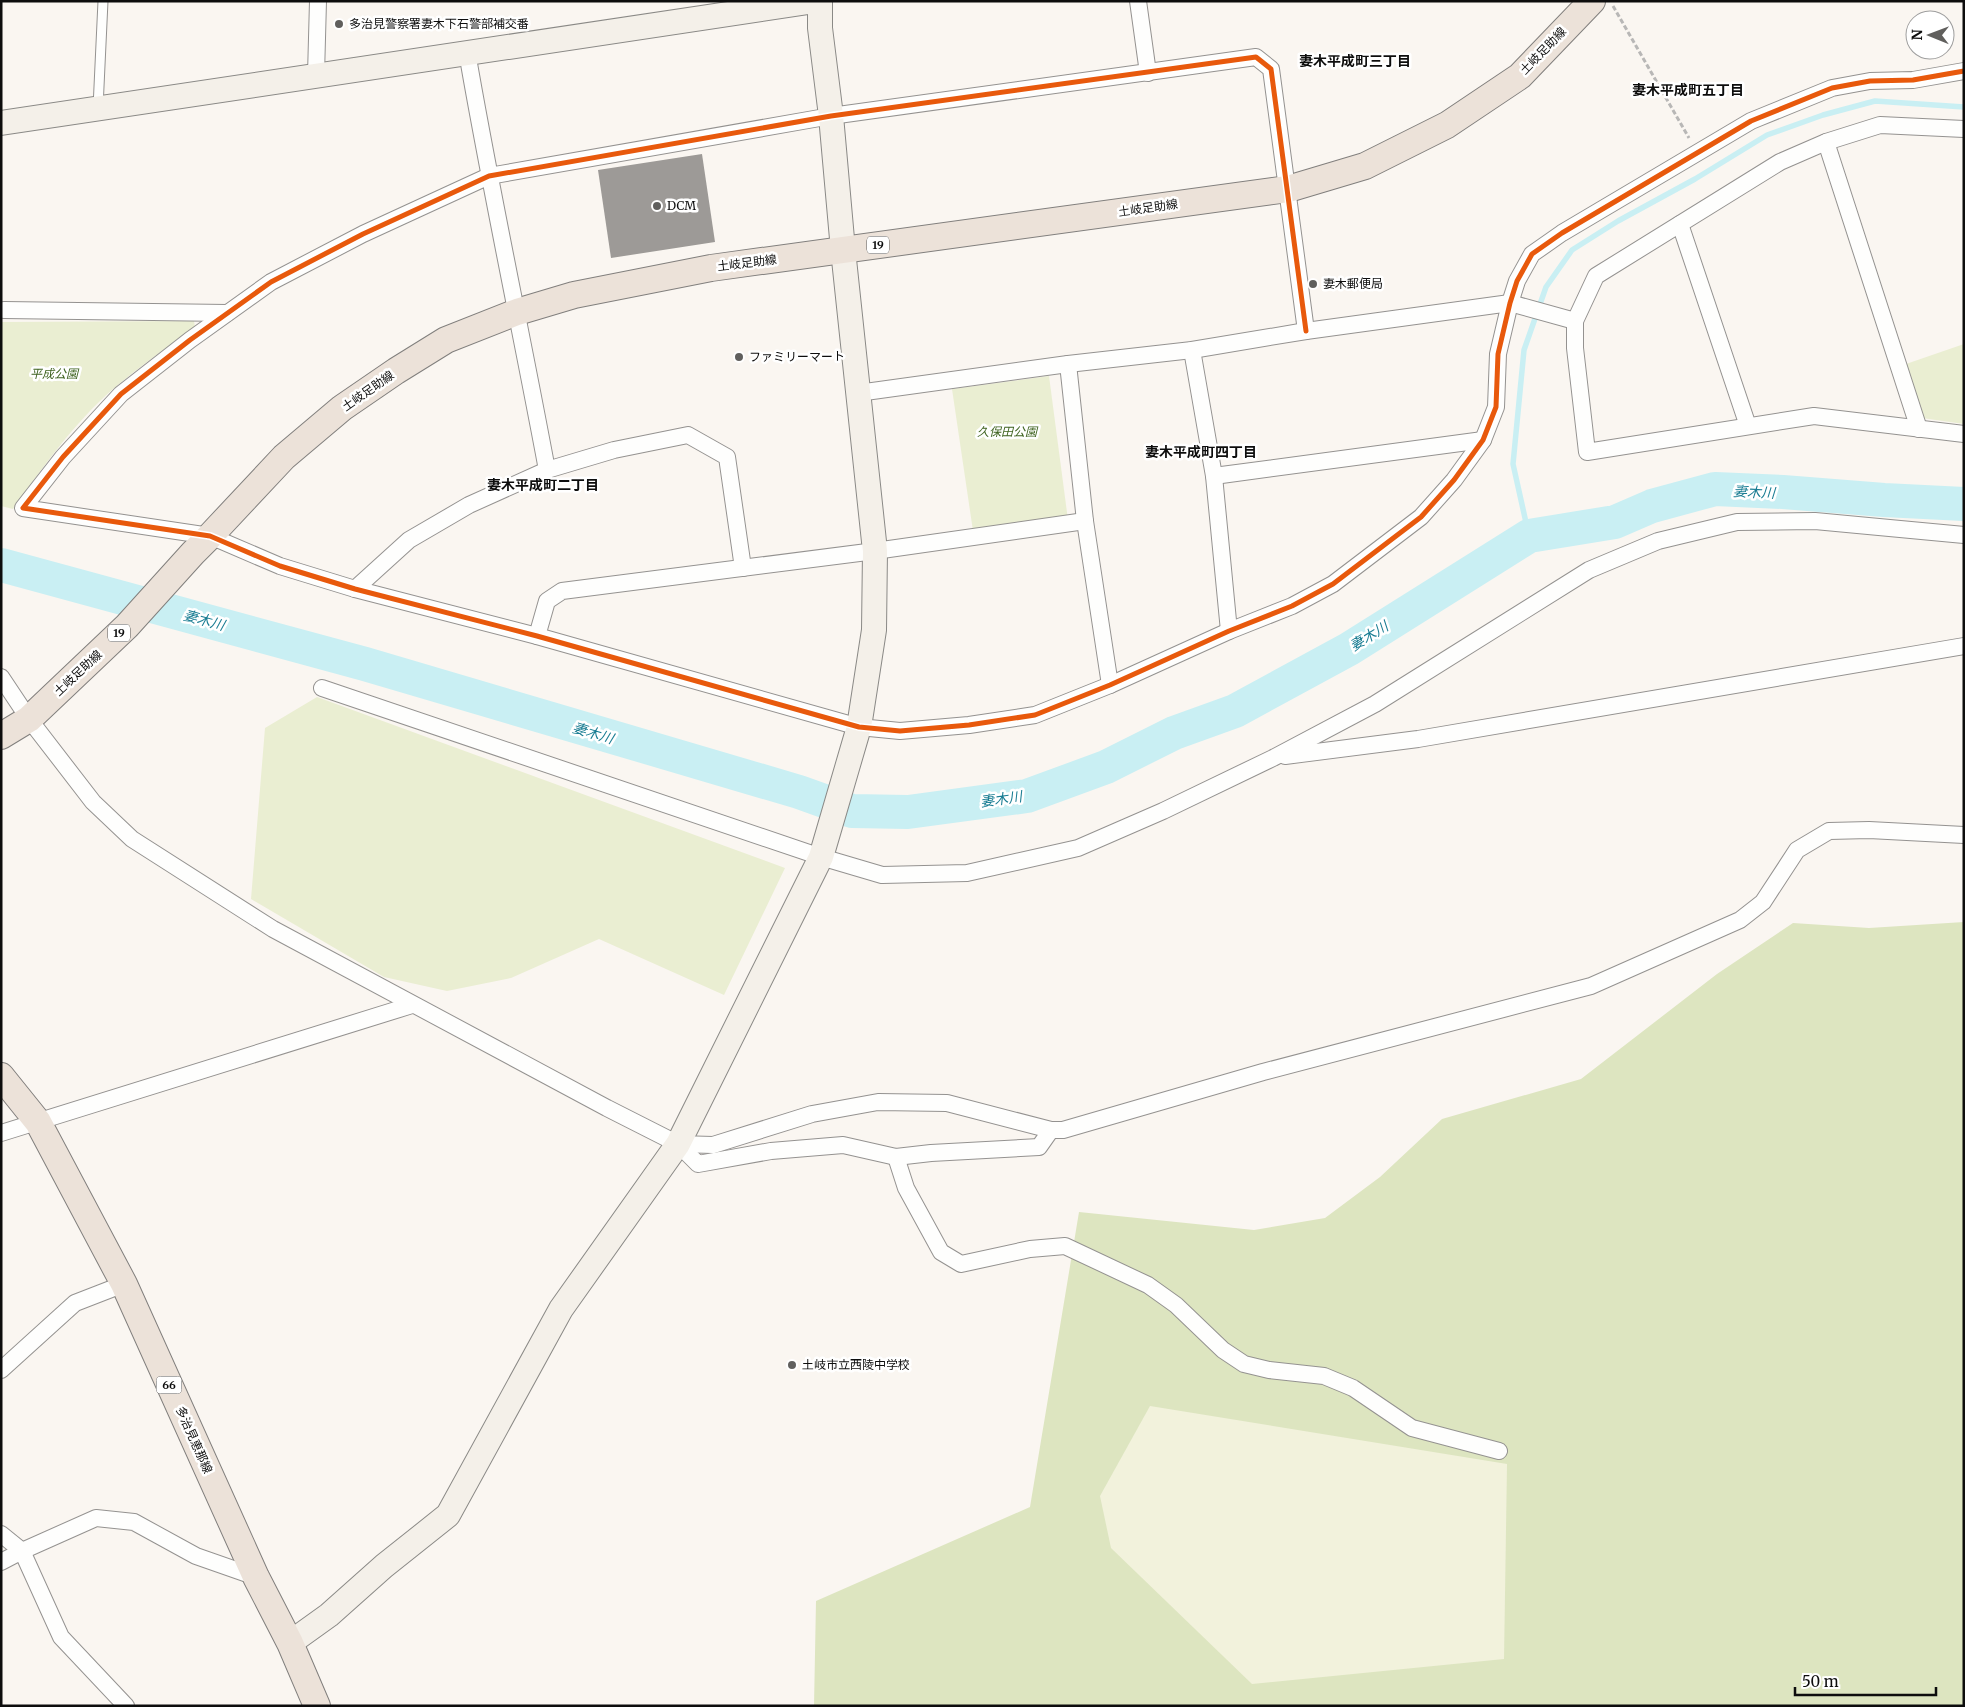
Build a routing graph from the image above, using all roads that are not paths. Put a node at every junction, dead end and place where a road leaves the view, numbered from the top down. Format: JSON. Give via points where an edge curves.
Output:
{"nodes":[{"id":1,"x":103,"y":1,"type":"edge"},
{"id":2,"x":318,"y":1,"type":"edge"},
{"id":3,"x":815,"y":1,"type":"edge"},
{"id":4,"x":820,"y":1,"type":"edge"},
{"id":5,"x":1138,"y":1,"type":"edge"},
{"id":6,"x":1592,"y":1,"type":"edge"},
{"id":7,"x":467,"y":52,"type":"junction"},
{"id":8,"x":1964,"y":71,"type":"edge"},
{"id":9,"x":1148,"y":73,"type":"junction"},
{"id":10,"x":316,"y":75,"type":"junction"},
{"id":11,"x":98,"y":109,"type":"junction"},
{"id":12,"x":831,"y":116,"type":"junction"},
{"id":13,"x":1,"y":123,"type":"edge"},
{"id":14,"x":1964,"y":129,"type":"edge"},
{"id":15,"x":1826,"y":142,"type":"junction"},
{"id":16,"x":488,"y":176,"type":"junction"},
{"id":17,"x":1288,"y":188,"type":"junction"},
{"id":18,"x":1680,"y":224,"type":"junction"},
{"id":19,"x":842,"y":250,"type":"junction"},
{"id":20,"x":1510,"y":303,"type":"junction"},
{"id":21,"x":4,"y":310,"type":"dead end"},
{"id":22,"x":517,"y":312,"type":"junction"},
{"id":23,"x":227,"y":313,"type":"junction"},
{"id":24,"x":1575,"y":321,"type":"junction"},
{"id":25,"x":1306,"y":331,"type":"junction"},
{"id":26,"x":1192,"y":350,"type":"junction"},
{"id":27,"x":1068,"y":364,"type":"junction"},
{"id":28,"x":858,"y":393,"type":"junction"},
{"id":29,"x":1748,"y":426,"type":"junction"},
{"id":30,"x":1919,"y":429,"type":"junction"},
{"id":31,"x":1964,"y":434,"type":"edge"},
{"id":32,"x":1483,"y":440,"type":"junction"},
{"id":33,"x":547,"y":470,"type":"junction"},
{"id":34,"x":1214,"y":476,"type":"junction"},
{"id":35,"x":1085,"y":522,"type":"junction"},
{"id":36,"x":1964,"y":535,"type":"edge"},
{"id":37,"x":201,"y":545,"type":"junction"},
{"id":38,"x":875,"y":551,"type":"junction"},
{"id":39,"x":743,"y":568,"type":"junction"},
{"id":40,"x":356,"y":589,"type":"junction"},
{"id":41,"x":1229,"y":631,"type":"junction"},
{"id":42,"x":537,"y":636,"type":"junction"},
{"id":43,"x":1964,"y":646,"type":"edge"},
{"id":44,"x":1,"y":677,"type":"edge"},
{"id":45,"x":1110,"y":685,"type":"junction"},
{"id":46,"x":322,"y":688,"type":"dead end"},
{"id":47,"x":34,"y":713,"type":"junction"},
{"id":48,"x":860,"y":727,"type":"junction"},
{"id":49,"x":1,"y":736,"type":"edge"},
{"id":50,"x":1273,"y":758,"type":"junction"},
{"id":51,"x":1964,"y":835,"type":"edge"},
{"id":52,"x":821,"y":857,"type":"junction"},
{"id":53,"x":412,"y":1005,"type":"junction"},
{"id":54,"x":1,"y":1076,"type":"edge"},
{"id":55,"x":38,"y":1122,"type":"junction"},
{"id":56,"x":1051,"y":1130,"type":"junction"},
{"id":57,"x":1,"y":1133,"type":"edge"},
{"id":58,"x":678,"y":1144,"type":"junction"},
{"id":59,"x":896,"y":1157,"type":"junction"},
{"id":60,"x":124,"y":1284,"type":"junction"},
{"id":61,"x":1,"y":1370,"type":"edge"},
{"id":62,"x":1499,"y":1452,"type":"dead end"},
{"id":63,"x":1,"y":1534,"type":"edge"},
{"id":64,"x":22,"y":1550,"type":"junction"},
{"id":65,"x":1,"y":1562,"type":"edge"},
{"id":66,"x":256,"y":1577,"type":"junction"},
{"id":67,"x":290,"y":1642,"type":"junction"},
{"id":68,"x":126,"y":1706,"type":"edge"},
{"id":69,"x":317,"y":1706,"type":"edge"}],
"edges":[{"from":1,"to":11,"type":"lane"},
{"from":2,"to":10,"type":"street"},
{"from":3,"to":7,"type":"street"},
{"from":4,"to":12,"type":"street","via":[[820,28]]},
{"from":5,"to":9,"type":"street"},
{"from":6,"to":17,"type":"main road","name":"土岐足助線","number":"19","via":[[1520,76],[1447,125],[1365,166]]},
{"from":7,"to":10,"type":"street"},
{"from":7,"to":16,"type":"street"},
{"from":8,"to":20,"type":"street","via":[[1832,88],[1751,121],[1532,254],[1517,281]]},
{"from":9,"to":12,"type":"street"},
{"from":9,"to":17,"type":"street","via":[[1256,57],[1271,70]]},
{"from":10,"to":11,"type":"street"},
{"from":11,"to":13,"type":"street"},
{"from":12,"to":16,"type":"street"},
{"from":12,"to":19,"type":"street"},
{"from":14,"to":15,"type":"street","via":[[1880,125]]},
{"from":15,"to":18,"type":"street","via":[[1780,162]]},
{"from":15,"to":30,"type":"street"},
{"from":16,"to":22,"type":"street"},
{"from":16,"to":23,"type":"street","via":[[346,242],[271,282]]},
{"from":17,"to":19,"type":"main road","name":"土岐足助線","number":"19"},
{"from":17,"to":25,"type":"street"},
{"from":18,"to":24,"type":"street","via":[[1596,276]]},
{"from":18,"to":29,"type":"street"},
{"from":19,"to":22,"type":"main road","name":"土岐足助線","number":"19","via":[[711,268],[574,295]]},
{"from":19,"to":28,"type":"street"},
{"from":20,"to":24,"type":"street"},
{"from":20,"to":25,"type":"street"},
{"from":20,"to":32,"type":"street","via":[[1498,354],[1496,407]]},
{"from":21,"to":23,"type":"street"},
{"from":22,"to":33,"type":"street"},
{"from":22,"to":37,"type":"main road","name":"土岐足助線","number":"19","via":[[446,340],[342,408],[284,457]]},
{"from":23,"to":37,"type":"street","via":[[121,394],[63,457],[23,508]]},
{"from":24,"to":29,"type":"street","via":[[1587,452]]},
{"from":25,"to":26,"type":"street"},
{"from":26,"to":27,"type":"street"},
{"from":26,"to":34,"type":"street"},
{"from":27,"to":28,"type":"street"},
{"from":27,"to":35,"type":"street"},
{"from":28,"to":38,"type":"street"},
{"from":29,"to":30,"type":"street","via":[[1814,416]]},
{"from":30,"to":31,"type":"street"},
{"from":32,"to":34,"type":"street"},
{"from":32,"to":41,"type":"street","via":[[1421,517],[1378,552],[1333,584],[1292,606]]},
{"from":33,"to":39,"type":"street","via":[[614,450],[688,435],[726,457]]},
{"from":33,"to":40,"type":"street","via":[[469,505],[409,540]]},
{"from":34,"to":41,"type":"street"},
{"from":35,"to":38,"type":"street"},
{"from":35,"to":45,"type":"street"},
{"from":36,"to":50,"type":"street","via":[[1815,521],[1737,522],[1658,541],[1589,570],[1375,704]]},
{"from":37,"to":40,"type":"street"},
{"from":37,"to":47,"type":"main road","name":"土岐足助線","number":"19","via":[[127,626]]},
{"from":38,"to":39,"type":"street"},
{"from":38,"to":48,"type":"street","via":[[874,630]]},
{"from":39,"to":42,"type":"street","via":[[562,591],[547,601]]},
{"from":40,"to":42,"type":"street"},
{"from":41,"to":45,"type":"street"},
{"from":42,"to":48,"type":"street"},
{"from":43,"to":50,"type":"street","via":[[1418,739]]},
{"from":44,"to":47,"type":"street"},
{"from":45,"to":48,"type":"street","via":[[1035,715],[900,731]]},
{"from":46,"to":52,"type":"street"},
{"from":47,"to":49,"type":"main road","name":"土岐足助線","number":"19"},
{"from":47,"to":53,"type":"street","via":[[93,802],[132,839],[273,928]]},
{"from":48,"to":52,"type":"street"},
{"from":50,"to":52,"type":"street","via":[[1078,848],[967,873],[882,875]]},
{"from":51,"to":56,"type":"street","via":[[1829,831],[1797,850],[1763,902],[1740,920],[1592,986],[1273,1070],[1063,1130]]},
{"from":52,"to":58,"type":"street"},
{"from":53,"to":55,"type":"street"},
{"from":53,"to":58,"type":"street"},
{"from":54,"to":55,"type":"main road","name":"多治見恵那線","number":"66"},
{"from":55,"to":57,"type":"street"},
{"from":55,"to":60,"type":"main road","name":"多治見恵那線","number":"66"},
{"from":56,"to":58,"type":"street","via":[[947,1103],[878,1102],[812,1114],[713,1145]]},
{"from":56,"to":59,"type":"street","via":[[1039,1147]]},
{"from":58,"to":59,"type":"street","via":[[698,1164],[771,1151],[843,1145]]},
{"from":58,"to":67,"type":"street","via":[[561,1310],[448,1515],[328,1615]]},
{"from":59,"to":62,"type":"street","via":[[906,1188],[941,1252],[961,1264],[1030,1249],[1065,1246],[1148,1285],[1176,1305],[1223,1350],[1244,1364],[1324,1376],[1353,1388],[1412,1428]]},
{"from":60,"to":61,"type":"street","via":[[76,1302]]},
{"from":60,"to":66,"type":"main road","name":"多治見恵那線","number":"66"},
{"from":63,"to":64,"type":"street"},
{"from":64,"to":65,"type":"street"},
{"from":64,"to":66,"type":"street","via":[[96,1518],[134,1522],[196,1556]]},
{"from":64,"to":68,"type":"street","via":[[61,1638]]},
{"from":66,"to":67,"type":"main road","name":"多治見恵那線","number":"66"},
{"from":67,"to":69,"type":"main road","name":"多治見恵那線","number":"66"}]}
